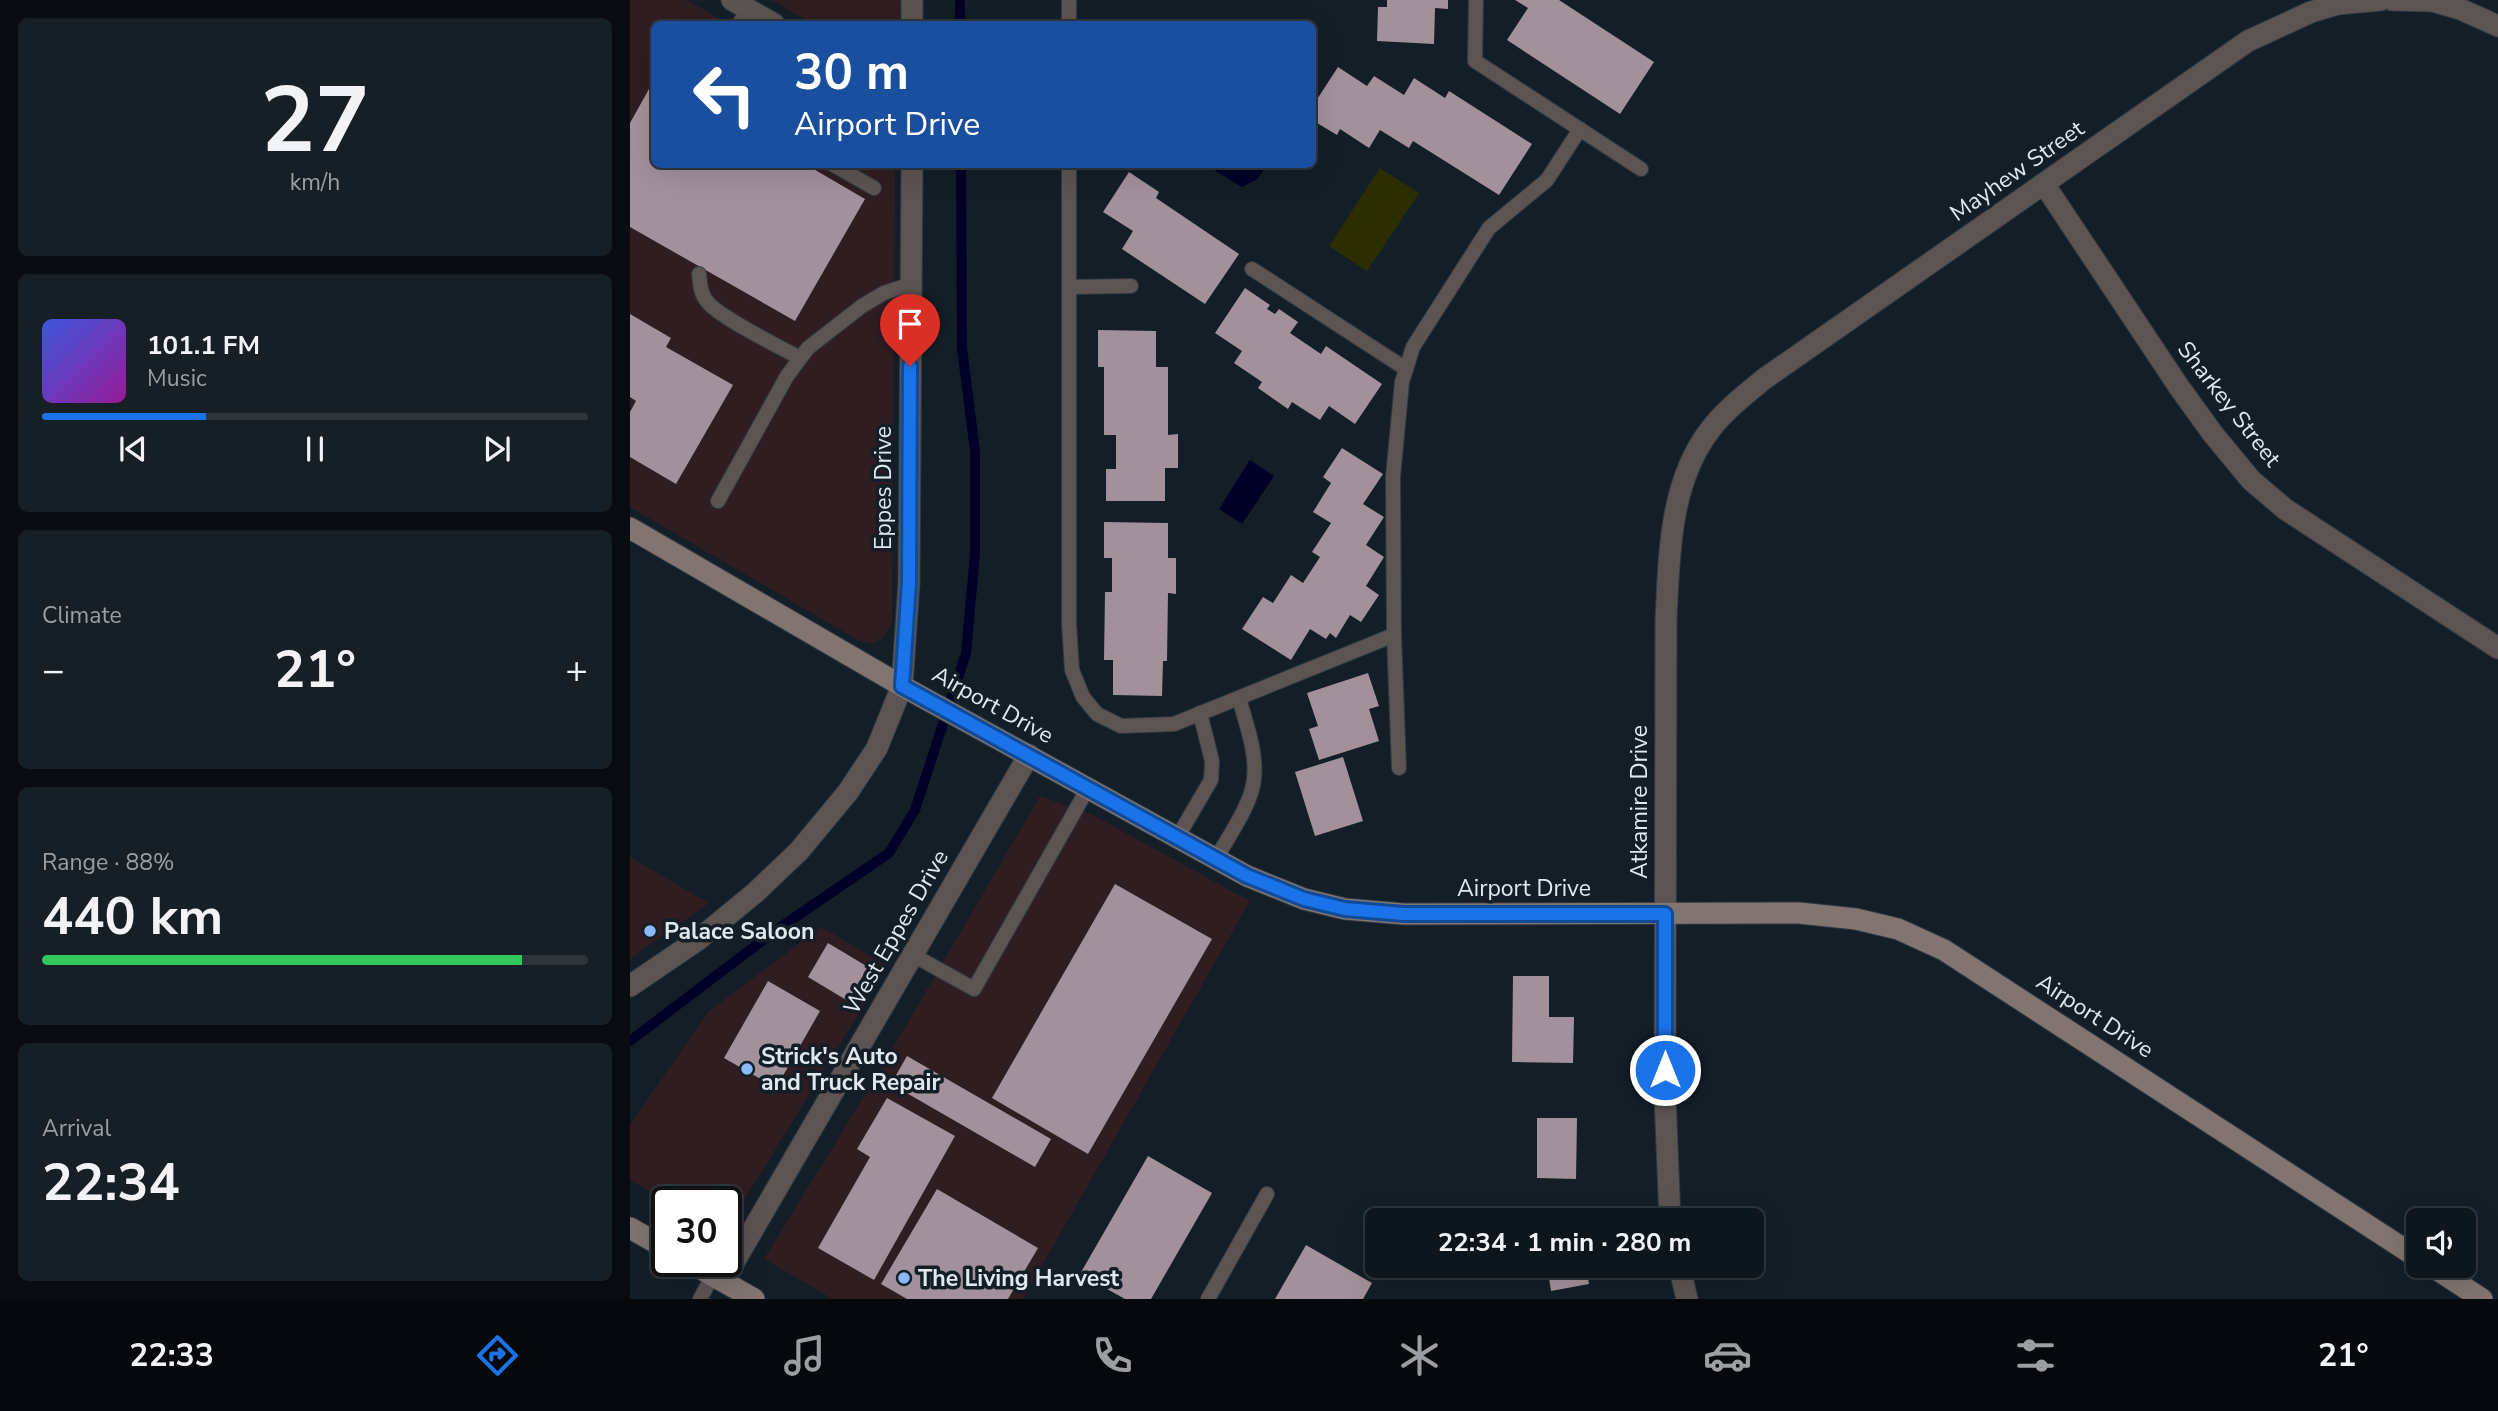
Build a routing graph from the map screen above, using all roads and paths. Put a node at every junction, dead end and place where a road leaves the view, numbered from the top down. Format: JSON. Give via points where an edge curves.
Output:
{"nodes":[{"id":1,"x":912,"y":0,"type":"edge"},
{"id":2,"x":1069,"y":0,"type":"edge"},
{"id":3,"x":1476,"y":0,"type":"edge"},
{"id":4,"x":2381,"y":0,"type":"edge"},
{"id":5,"x":2392,"y":0,"type":"edge"},
{"id":6,"x":740,"y":11,"type":"edge"},
{"id":7,"x":766,"y":21,"type":"edge"},
{"id":8,"x":912,"y":21,"type":"edge"},
{"id":9,"x":1069,"y":21,"type":"edge"},
{"id":10,"x":2498,"y":26,"type":"edge"},
{"id":11,"x":1580,"y":129,"type":"junction"},
{"id":12,"x":837,"y":168,"type":"edge"},
{"id":13,"x":912,"y":168,"type":"edge"},
{"id":14,"x":1069,"y":168,"type":"edge"},
{"id":15,"x":1641,"y":169,"type":"dead end"},
{"id":16,"x":2044,"y":184,"type":"junction"},
{"id":17,"x":874,"y":188,"type":"dead end"},
{"id":18,"x":1252,"y":268,"type":"dead end"},
{"id":19,"x":699,"y":274,"type":"dead end"},
{"id":20,"x":911,"y":285,"type":"junction"},
{"id":21,"x":1069,"y":286,"type":"junction"},
{"id":22,"x":1131,"y":286,"type":"dead end"},
{"id":23,"x":800,"y":358,"type":"junction"},
{"id":24,"x":1406,"y":369,"type":"junction"},
{"id":25,"x":1708,"y":432,"type":"joint"},
{"id":26,"x":718,"y":501,"type":"dead end"},
{"id":27,"x":630,"y":528,"type":"edge"},
{"id":28,"x":1394,"y":635,"type":"junction"},
{"id":29,"x":2498,"y":648,"type":"edge"},
{"id":30,"x":902,"y":686,"type":"junction"},
{"id":31,"x":1239,"y":698,"type":"junction"},
{"id":32,"x":1200,"y":713,"type":"junction"},
{"id":33,"x":1029,"y":755,"type":"junction"},
{"id":34,"x":1399,"y":768,"type":"dead end"},
{"id":35,"x":1088,"y":788,"type":"junction"},
{"id":36,"x":1177,"y":838,"type":"junction"},
{"id":37,"x":1216,"y":859,"type":"junction"},
{"id":38,"x":1665,"y":914,"type":"junction"},
{"id":39,"x":913,"y":955,"type":"junction"},
{"id":40,"x":630,"y":986,"type":"edge"},
{"id":41,"x":1267,"y":1194,"type":"dead end"},
{"id":42,"x":1670,"y":1208,"type":"edge"},
{"id":43,"x":630,"y":1228,"type":"edge"},
{"id":44,"x":651,"y":1240,"type":"edge"},
{"id":45,"x":2406,"y":1250,"type":"edge"},
{"id":46,"x":718,"y":1278,"type":"junction"},
{"id":47,"x":1682,"y":1278,"type":"edge"},
{"id":48,"x":2450,"y":1278,"type":"edge"},
{"id":49,"x":749,"y":1298,"type":"edge"},
{"id":50,"x":700,"y":1299,"type":"edge"},
{"id":51,"x":1208,"y":1299,"type":"edge"},
{"id":52,"x":1687,"y":1299,"type":"edge"},
{"id":53,"x":2482,"y":1299,"type":"edge"}],
"edges":[{"from":1,"to":8,"type":"street"},
{"from":2,"to":9,"type":"lane"},
{"from":3,"to":11,"type":"lane","via":[[1475,61]]},
{"from":4,"to":16,"type":"street","name":"Mayhew Street","via":[[2311,12],[2248,41]]},
{"from":5,"to":10,"type":"street","via":[[2432,1]]},
{"from":6,"to":7,"type":"street"},
{"from":11,"to":15,"type":"lane"},
{"from":11,"to":24,"type":"lane","via":[[1547,180],[1489,228],[1413,347]]},
{"from":12,"to":17,"type":"lane"},
{"from":13,"to":20,"type":"street","name":"Eppes Drive"},
{"from":14,"to":21,"type":"lane"},
{"from":16,"to":25,"type":"street","name":"Mayhew Street","via":[[1764,379]]},
{"from":16,"to":29,"type":"street","name":"Sharkey Street","via":[[2179,387],[2251,480],[2285,509]]},
{"from":18,"to":24,"type":"lane"},
{"from":19,"to":23,"type":"lane","via":[[705,300],[717,311]]},
{"from":20,"to":23,"type":"lane","via":[[862,306]]},
{"from":20,"to":30,"type":"street","name":"Eppes Drive","via":[[909,583]]},
{"from":21,"to":22,"type":"lane"},
{"from":21,"to":32,"type":"lane","via":[[1072,670],[1083,697],[1097,714],[1121,726],[1174,724]]},
{"from":23,"to":26,"type":"lane"},
{"from":24,"to":28,"type":"lane","via":[[1393,477]]},
{"from":25,"to":38,"type":"street","name":"Atkamire Drive","via":[[1680,494],[1670,544]]},
{"from":27,"to":30,"type":"street","name":"Airport Drive"},
{"from":28,"to":31,"type":"lane"},
{"from":28,"to":34,"type":"lane"},
{"from":30,"to":33,"type":"street","name":"Airport Drive"},
{"from":30,"to":40,"type":"street","name":"Eppes Drive","via":[[877,748],[799,851],[699,939]]},
{"from":31,"to":32,"type":"lane"},
{"from":31,"to":37,"type":"lane","via":[[1253,751],[1254,781]]},
{"from":32,"to":36,"type":"lane","via":[[1212,761],[1211,780]]},
{"from":33,"to":35,"type":"street","name":"Airport Drive"},
{"from":33,"to":39,"type":"street","name":"West Eppes Drive"},
{"from":35,"to":36,"type":"street","name":"Airport Drive"},
{"from":35,"to":39,"type":"lane","via":[[974,989]]},
{"from":36,"to":37,"type":"street","name":"Airport Drive"},
{"from":37,"to":38,"type":"street","name":"Airport Drive","via":[[1304,899],[1345,909],[1404,914]]},
{"from":38,"to":42,"type":"street","name":"Atkamire Drive"},
{"from":38,"to":45,"type":"street","name":"Airport Drive","via":[[1798,913],[1898,929],[1944,950]]},
{"from":39,"to":46,"type":"street","name":"West Eppes Drive"},
{"from":41,"to":51,"type":"lane"},
{"from":43,"to":44,"type":"street"},
{"from":46,"to":49,"type":"street"},
{"from":46,"to":50,"type":"lane"},
{"from":47,"to":52,"type":"street"},
{"from":48,"to":53,"type":"street"}]}
